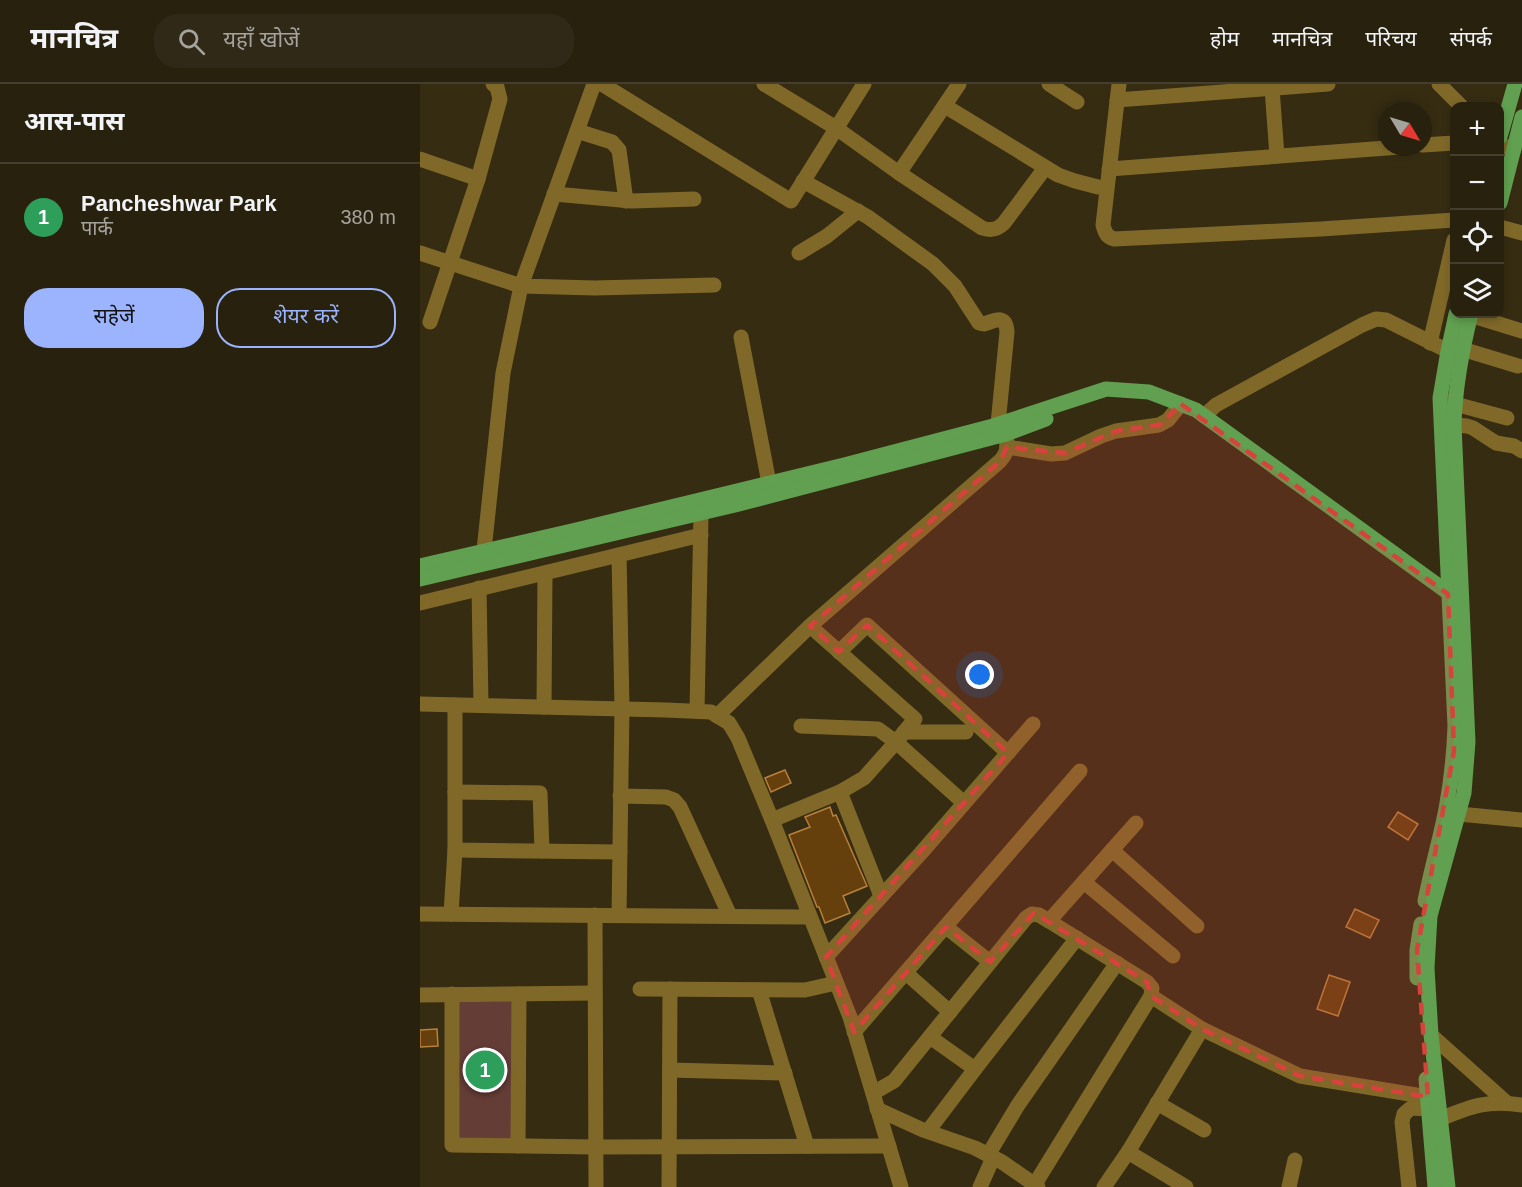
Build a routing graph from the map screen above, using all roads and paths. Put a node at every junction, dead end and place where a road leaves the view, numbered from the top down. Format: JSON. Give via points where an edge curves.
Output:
{"nodes":[{"id":1,"x":493,"y":84,"type":"edge"},
{"id":2,"x":594,"y":84,"type":"edge"},
{"id":3,"x":602,"y":84,"type":"edge"},
{"id":4,"x":764,"y":84,"type":"edge"},
{"id":5,"x":864,"y":84,"type":"edge"},
{"id":6,"x":960,"y":84,"type":"edge"},
{"id":7,"x":1049,"y":84,"type":"edge"},
{"id":8,"x":1119,"y":84,"type":"edge"},
{"id":9,"x":1328,"y":84,"type":"edge"},
{"id":10,"x":1439,"y":84,"type":"edge"},
{"id":11,"x":1515,"y":84,"type":"edge"},
{"id":12,"x":1272,"y":88,"type":"junction"},
{"id":13,"x":1117,"y":100,"type":"junction"},
{"id":14,"x":1077,"y":102,"type":"dead end"},
{"id":15,"x":1457,"y":102,"type":"edge"},
{"id":16,"x":945,"y":106,"type":"junction"},
{"id":17,"x":1522,"y":117,"type":"edge"},
{"id":18,"x":1504,"y":123,"type":"edge"},
{"id":19,"x":836,"y":128,"type":"junction"},
{"id":20,"x":577,"y":131,"type":"junction"},
{"id":21,"x":1450,"y":143,"type":"edge"},
{"id":22,"x":1432,"y":144,"type":"edge"},
{"id":23,"x":1507,"y":147,"type":"edge"},
{"id":24,"x":1378,"y":149,"type":"edge"},
{"id":25,"x":1277,"y":156,"type":"junction"},
{"id":26,"x":420,"y":159,"type":"edge"},
{"id":27,"x":1045,"y":168,"type":"junction"},
{"id":28,"x":1109,"y":169,"type":"junction"},
{"id":29,"x":1504,"y":171,"type":"edge"},
{"id":30,"x":899,"y":173,"type":"junction"},
{"id":31,"x":478,"y":179,"type":"junction"},
{"id":32,"x":803,"y":181,"type":"junction"},
{"id":33,"x":1098,"y":187,"type":"dead end"},
{"id":34,"x":554,"y":194,"type":"junction"},
{"id":35,"x":694,"y":199,"type":"dead end"},
{"id":36,"x":626,"y":201,"type":"junction"},
{"id":37,"x":858,"y":211,"type":"junction"},
{"id":38,"x":1450,"y":220,"type":"edge"},
{"id":39,"x":1504,"y":228,"type":"edge"},
{"id":40,"x":1522,"y":233,"type":"edge"},
{"id":41,"x":799,"y":253,"type":"dead end"},
{"id":42,"x":420,"y":254,"type":"edge"},
{"id":43,"x":1450,"y":261,"type":"edge"},
{"id":44,"x":449,"y":263,"type":"junction"},
{"id":45,"x":714,"y":285,"type":"dead end"},
{"id":46,"x":520,"y":286,"type":"junction"},
{"id":47,"x":1465,"y":318,"type":"edge"},
{"id":48,"x":1478,"y":318,"type":"edge"},
{"id":49,"x":430,"y":322,"type":"dead end"},
{"id":50,"x":1522,"y":332,"type":"edge"},
{"id":51,"x":741,"y":337,"type":"dead end"},
{"id":52,"x":1430,"y":343,"type":"junction"},
{"id":53,"x":1455,"y":350,"type":"junction"},
{"id":54,"x":1518,"y":366,"type":"dead end"},
{"id":55,"x":1440,"y":398,"type":"junction"},
{"id":56,"x":1181,"y":404,"type":"junction"},
{"id":57,"x":1455,"y":404,"type":"junction"},
{"id":58,"x":1204,"y":416,"type":"junction"},
{"id":59,"x":1507,"y":418,"type":"dead end"},
{"id":60,"x":1454,"y":425,"type":"junction"},
{"id":61,"x":1004,"y":435,"type":"junction"},
{"id":62,"x":1522,"y":451,"type":"edge"},
{"id":63,"x":769,"y":483,"type":"junction"},
{"id":64,"x":701,"y":513,"type":"junction"},
{"id":65,"x":701,"y":535,"type":"junction"},
{"id":66,"x":619,"y":555,"type":"junction"},
{"id":67,"x":484,"y":557,"type":"junction"},
{"id":68,"x":420,"y":566,"type":"edge"},
{"id":69,"x":545,"y":573,"type":"junction"},
{"id":70,"x":420,"y":579,"type":"edge"},
{"id":71,"x":479,"y":588,"type":"junction"},
{"id":72,"x":1455,"y":598,"type":"junction"},
{"id":73,"x":420,"y":603,"type":"edge"},
{"id":74,"x":810,"y":626,"type":"junction"},
{"id":75,"x":839,"y":652,"type":"junction"},
{"id":76,"x":420,"y":704,"type":"edge"},
{"id":77,"x":455,"y":705,"type":"junction"},
{"id":78,"x":481,"y":705,"type":"junction"},
{"id":79,"x":544,"y":707,"type":"junction"},
{"id":80,"x":622,"y":708,"type":"junction"},
{"id":81,"x":697,"y":711,"type":"junction"},
{"id":82,"x":717,"y":716,"type":"junction"},
{"id":83,"x":1033,"y":723,"type":"dead end"},
{"id":84,"x":801,"y":726,"type":"dead end"},
{"id":85,"x":966,"y":732,"type":"dead end"},
{"id":86,"x":900,"y":737,"type":"junction"},
{"id":87,"x":1008,"y":753,"type":"junction"},
{"id":88,"x":1080,"y":771,"type":"dead end"},
{"id":89,"x":455,"y":792,"type":"junction"},
{"id":90,"x":840,"y":792,"type":"junction"},
{"id":91,"x":620,"y":796,"type":"junction"},
{"id":92,"x":964,"y":803,"type":"junction"},
{"id":93,"x":1460,"y":814,"type":"junction"},
{"id":94,"x":772,"y":820,"type":"junction"},
{"id":95,"x":1522,"y":820,"type":"edge"},
{"id":96,"x":1136,"y":823,"type":"dead end"},
{"id":97,"x":455,"y":850,"type":"junction"},
{"id":98,"x":1112,"y":850,"type":"junction"},
{"id":99,"x":542,"y":851,"type":"junction"},
{"id":100,"x":620,"y":852,"type":"junction"},
{"id":101,"x":1084,"y":882,"type":"junction"},
{"id":102,"x":881,"y":896,"type":"junction"},
{"id":103,"x":420,"y":914,"type":"edge"},
{"id":104,"x":451,"y":914,"type":"junction"},
{"id":105,"x":595,"y":915,"type":"junction"},
{"id":106,"x":619,"y":915,"type":"junction"},
{"id":107,"x":729,"y":916,"type":"junction"},
{"id":108,"x":810,"y":917,"type":"junction"},
{"id":109,"x":1049,"y":921,"type":"junction"},
{"id":110,"x":1197,"y":926,"type":"dead end"},
{"id":111,"x":946,"y":927,"type":"junction"},
{"id":112,"x":1077,"y":938,"type":"junction"},
{"id":113,"x":1173,"y":956,"type":"dead end"},
{"id":114,"x":826,"y":957,"type":"junction"},
{"id":115,"x":990,"y":962,"type":"junction"},
{"id":116,"x":1117,"y":963,"type":"junction"},
{"id":117,"x":906,"y":973,"type":"junction"},
{"id":118,"x":836,"y":983,"type":"junction"},
{"id":119,"x":640,"y":989,"type":"dead end"},
{"id":120,"x":670,"y":989,"type":"junction"},
{"id":121,"x":759,"y":990,"type":"junction"},
{"id":122,"x":595,"y":993,"type":"junction"},
{"id":123,"x":452,"y":994,"type":"junction"},
{"id":124,"x":519,"y":994,"type":"junction"},
{"id":125,"x":420,"y":995,"type":"edge"},
{"id":126,"x":1151,"y":996,"type":"junction"},
{"id":127,"x":950,"y":1012,"type":"junction"},
{"id":128,"x":1202,"y":1029,"type":"junction"},
{"id":129,"x":854,"y":1032,"type":"junction"},
{"id":130,"x":1431,"y":1035,"type":"junction"},
{"id":131,"x":930,"y":1037,"type":"junction"},
{"id":132,"x":975,"y":1068,"type":"junction"},
{"id":133,"x":669,"y":1070,"type":"junction"},
{"id":134,"x":784,"y":1073,"type":"junction"},
{"id":135,"x":873,"y":1093,"type":"junction"},
{"id":136,"x":1157,"y":1103,"type":"junction"},
{"id":137,"x":1514,"y":1104,"type":"edge"},
{"id":138,"x":878,"y":1108,"type":"junction"},
{"id":139,"x":1432,"y":1108,"type":"junction"},
{"id":140,"x":1204,"y":1130,"type":"dead end"},
{"id":141,"x":928,"y":1131,"type":"junction"},
{"id":142,"x":518,"y":1146,"type":"junction"},
{"id":143,"x":807,"y":1146,"type":"junction"},
{"id":144,"x":889,"y":1146,"type":"junction"},
{"id":145,"x":596,"y":1147,"type":"junction"},
{"id":146,"x":669,"y":1147,"type":"junction"},
{"id":147,"x":1128,"y":1152,"type":"junction"},
{"id":148,"x":990,"y":1156,"type":"junction"},
{"id":149,"x":1295,"y":1160,"type":"dead end"},
{"id":150,"x":1036,"y":1186,"type":"edge"},
{"id":151,"x":596,"y":1187,"type":"edge"},
{"id":152,"x":669,"y":1187,"type":"edge"},
{"id":153,"x":901,"y":1187,"type":"edge"},
{"id":154,"x":980,"y":1187,"type":"edge"},
{"id":155,"x":1104,"y":1187,"type":"edge"},
{"id":156,"x":1186,"y":1187,"type":"edge"},
{"id":157,"x":1289,"y":1187,"type":"edge"},
{"id":158,"x":1409,"y":1187,"type":"edge"},
{"id":159,"x":1435,"y":1187,"type":"edge"},
{"id":160,"x":1448,"y":1187,"type":"edge"}],
"edges":[{"from":1,"to":31,"type":"street","via":[[500,99]]},
{"from":2,"to":20,"type":"street"},
{"from":3,"to":32,"type":"street","via":[[791,201]]},
{"from":4,"to":19,"type":"street"},
{"from":5,"to":19,"type":"street"},
{"from":6,"to":16,"type":"street"},
{"from":7,"to":14,"type":"street"},
{"from":8,"to":13,"type":"street"},
{"from":9,"to":12,"type":"street"},
{"from":10,"to":15,"type":"street"},
{"from":11,"to":18,"type":"main road"},
{"from":12,"to":13,"type":"street"},
{"from":12,"to":25,"type":"street"},
{"from":13,"to":28,"type":"street"},
{"from":16,"to":27,"type":"street"},
{"from":16,"to":30,"type":"street"},
{"from":17,"to":23,"type":"main road"},
{"from":19,"to":30,"type":"street"},
{"from":19,"to":32,"type":"street"},
{"from":20,"to":34,"type":"street"},
{"from":20,"to":36,"type":"street","via":[[612,142],[619,150]]},
{"from":21,"to":22,"type":"street"},
{"from":23,"to":29,"type":"main road"},
{"from":24,"to":25,"type":"street"},
{"from":25,"to":28,"type":"street"},
{"from":26,"to":31,"type":"street"},
{"from":27,"to":30,"type":"street","via":[[1004,223],[998,229],[988,230]]},
{"from":27,"to":33,"type":"street"},
{"from":28,"to":38,"type":"street","via":[[1102,225],[1114,240]]},
{"from":31,"to":44,"type":"street"},
{"from":32,"to":37,"type":"street"},
{"from":34,"to":36,"type":"street"},
{"from":34,"to":46,"type":"street"},
{"from":35,"to":36,"type":"street"},
{"from":37,"to":41,"type":"street"},
{"from":37,"to":61,"type":"street","via":[[940,271],[979,323],[1000,319],[1006,326]]},
{"from":39,"to":40,"type":"street"},
{"from":42,"to":44,"type":"street"},
{"from":43,"to":52,"type":"street"},
{"from":44,"to":46,"type":"street"},
{"from":44,"to":49,"type":"street"},
{"from":45,"to":46,"type":"street"},
{"from":46,"to":67,"type":"street","via":[[503,373]]},
{"from":47,"to":53,"type":"main road"},
{"from":48,"to":50,"type":"street"},
{"from":51,"to":63,"type":"street"},
{"from":52,"to":53,"type":"street"},
{"from":52,"to":58,"type":"street","via":[[1386,320],[1376,319],[1216,405]]},
{"from":53,"to":54,"type":"street"},
{"from":53,"to":55,"type":"main road"},
{"from":53,"to":57,"type":"main road"},
{"from":55,"to":57,"type":"street"},
{"from":55,"to":72,"type":"main road"},
{"from":56,"to":58,"type":"main road"},
{"from":56,"to":61,"type":"main road","via":[[1149,392],[1104,397]]},
{"from":56,"to":61,"type":"street","via":[[1159,425],[1116,431],[1065,453],[1051,454]]},
{"from":57,"to":59,"type":"street"},
{"from":57,"to":60,"type":"main road"},
{"from":58,"to":72,"type":"main road"},
{"from":60,"to":62,"type":"street","via":[[1473,428],[1496,443]]},
{"from":60,"to":72,"type":"main road"},
{"from":61,"to":63,"type":"main road"},
{"from":61,"to":64,"type":"main road"},
{"from":61,"to":74,"type":"street","via":[[1006,454],[1000,461]]},
{"from":63,"to":67,"type":"main road","via":[[576,530]]},
{"from":64,"to":65,"type":"street"},
{"from":64,"to":67,"type":"main road"},
{"from":65,"to":66,"type":"street"},
{"from":65,"to":81,"type":"street"},
{"from":66,"to":69,"type":"street"},
{"from":66,"to":80,"type":"street"},
{"from":67,"to":68,"type":"main road"},
{"from":67,"to":70,"type":"main road"},
{"from":69,"to":71,"type":"street"},
{"from":69,"to":79,"type":"street"},
{"from":71,"to":73,"type":"street"},
{"from":71,"to":78,"type":"street"},
{"from":72,"to":93,"type":"main road","via":[[1468,742]]},
{"from":72,"to":139,"type":"main road","via":[[1454,752],[1417,950]]},
{"from":74,"to":75,"type":"street"},
{"from":74,"to":82,"type":"street"},
{"from":75,"to":86,"type":"street","via":[[915,719]]},
{"from":75,"to":87,"type":"street","via":[[867,625]]},
{"from":76,"to":77,"type":"street"},
{"from":77,"to":78,"type":"street"},
{"from":77,"to":89,"type":"street"},
{"from":78,"to":79,"type":"street"},
{"from":79,"to":80,"type":"street"},
{"from":80,"to":81,"type":"street"},
{"from":80,"to":91,"type":"street"},
{"from":81,"to":82,"type":"street"},
{"from":82,"to":94,"type":"street","via":[[729,723],[738,738]]},
{"from":83,"to":87,"type":"street"},
{"from":84,"to":86,"type":"street","via":[[878,729]]},
{"from":85,"to":86,"type":"street"},
{"from":86,"to":90,"type":"street","via":[[864,778]]},
{"from":86,"to":92,"type":"street"},
{"from":87,"to":92,"type":"street"},
{"from":88,"to":111,"type":"street"},
{"from":89,"to":97,"type":"street"},
{"from":89,"to":99,"type":"street","via":[[540,793]]},
{"from":90,"to":94,"type":"street"},
{"from":90,"to":102,"type":"street"},
{"from":91,"to":100,"type":"street"},
{"from":91,"to":107,"type":"street","via":[[674,800]]},
{"from":92,"to":102,"type":"street"},
{"from":93,"to":95,"type":"street"},
{"from":93,"to":130,"type":"main road","via":[[1430,916],[1427,968]]},
{"from":94,"to":108,"type":"street"},
{"from":96,"to":98,"type":"street"},
{"from":97,"to":99,"type":"street"},
{"from":97,"to":104,"type":"street"},
{"from":98,"to":101,"type":"street"},
{"from":98,"to":110,"type":"street"},
{"from":99,"to":100,"type":"street"},
{"from":100,"to":106,"type":"street"},
{"from":101,"to":109,"type":"street"},
{"from":101,"to":113,"type":"street"},
{"from":102,"to":114,"type":"street"},
{"from":103,"to":104,"type":"street"},
{"from":104,"to":105,"type":"street"},
{"from":105,"to":106,"type":"street"},
{"from":105,"to":122,"type":"street"},
{"from":106,"to":107,"type":"street"},
{"from":107,"to":108,"type":"street"},
{"from":108,"to":114,"type":"street"},
{"from":109,"to":112,"type":"street"},
{"from":109,"to":115,"type":"street","via":[[1032,914],[1026,918]]},
{"from":111,"to":115,"type":"street"},
{"from":111,"to":117,"type":"street"},
{"from":112,"to":116,"type":"street"},
{"from":112,"to":132,"type":"street"},
{"from":114,"to":118,"type":"street"},
{"from":115,"to":127,"type":"street"},
{"from":116,"to":126,"type":"street","via":[[1147,982],[1152,988]]},
{"from":116,"to":148,"type":"street","via":[[1018,1105]]},
{"from":117,"to":127,"type":"street"},
{"from":117,"to":129,"type":"street"},
{"from":118,"to":121,"type":"street","via":[[805,990]]},
{"from":118,"to":129,"type":"street"},
{"from":119,"to":120,"type":"street"},
{"from":120,"to":121,"type":"street"},
{"from":120,"to":133,"type":"street"},
{"from":121,"to":134,"type":"street"},
{"from":122,"to":124,"type":"street"},
{"from":122,"to":145,"type":"street"},
{"from":123,"to":124,"type":"street"},
{"from":123,"to":125,"type":"street"},
{"from":123,"to":142,"type":"street","via":[[452,1145]]},
{"from":124,"to":142,"type":"street"},
{"from":126,"to":128,"type":"street"},
{"from":126,"to":150,"type":"street"},
{"from":127,"to":131,"type":"street"},
{"from":128,"to":136,"type":"street"},
{"from":128,"to":139,"type":"street","via":[[1300,1076]]},
{"from":129,"to":135,"type":"street"},
{"from":130,"to":137,"type":"street"},
{"from":130,"to":139,"type":"main road"},
{"from":131,"to":132,"type":"street"},
{"from":131,"to":135,"type":"street","via":[[894,1081]]},
{"from":132,"to":141,"type":"street"},
{"from":133,"to":134,"type":"street"},
{"from":133,"to":146,"type":"street"},
{"from":134,"to":143,"type":"street"},
{"from":135,"to":138,"type":"street"},
{"from":136,"to":140,"type":"street"},
{"from":136,"to":147,"type":"street"},
{"from":137,"to":139,"type":"street"},
{"from":138,"to":141,"type":"street"},
{"from":138,"to":144,"type":"street"},
{"from":139,"to":158,"type":"street","via":[[1412,1108],[1404,1114]]},
{"from":139,"to":159,"type":"main road"},
{"from":139,"to":160,"type":"main road"},
{"from":141,"to":148,"type":"street"},
{"from":142,"to":145,"type":"street"},
{"from":143,"to":144,"type":"street"},
{"from":143,"to":146,"type":"street"},
{"from":144,"to":153,"type":"street"},
{"from":145,"to":146,"type":"street"},
{"from":145,"to":151,"type":"street"},
{"from":146,"to":152,"type":"street"},
{"from":147,"to":155,"type":"street"},
{"from":147,"to":156,"type":"street"},
{"from":148,"to":150,"type":"street"},
{"from":148,"to":154,"type":"street"},
{"from":149,"to":157,"type":"street"}]}
